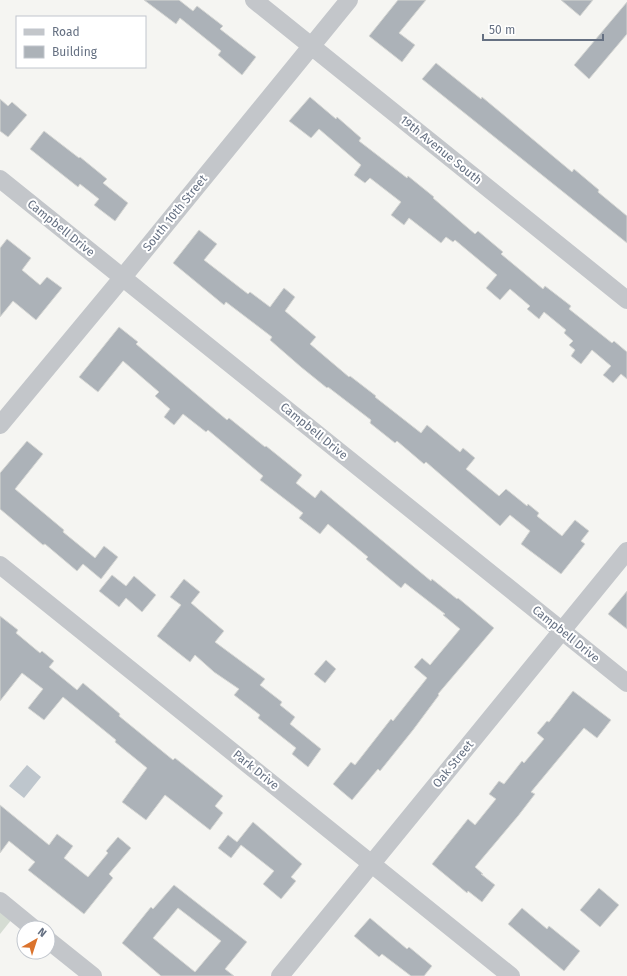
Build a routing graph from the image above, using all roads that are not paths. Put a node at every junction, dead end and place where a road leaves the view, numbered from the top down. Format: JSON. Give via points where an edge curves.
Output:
{"nodes":[{"id":1,"x":254,"y":0,"type":"edge"},
{"id":2,"x":349,"y":0,"type":"edge"},
{"id":3,"x":311,"y":46,"type":"junction"},
{"id":4,"x":0,"y":179,"type":"edge"},
{"id":5,"x":123,"y":277,"type":"junction"},
{"id":6,"x":627,"y":300,"type":"edge"},
{"id":7,"x":0,"y":425,"type":"edge"},
{"id":8,"x":627,"y":551,"type":"edge"},
{"id":9,"x":0,"y":565,"type":"edge"},
{"id":10,"x":562,"y":631,"type":"junction"},
{"id":11,"x":627,"y":683,"type":"edge"},
{"id":12,"x":372,"y":864,"type":"junction"},
{"id":13,"x":0,"y":901,"type":"edge"},
{"id":14,"x":23,"y":920,"type":"edge"},
{"id":15,"x":56,"y":946,"type":"edge"},
{"id":16,"x":93,"y":976,"type":"edge"},
{"id":17,"x":280,"y":976,"type":"edge"},
{"id":18,"x":511,"y":976,"type":"edge"}],
"edges":[{"from":1,"to":3,"type":"street","name":"19th Avenue South"},
{"from":2,"to":3,"type":"street","name":"South 10th Street"},
{"from":3,"to":5,"type":"street","name":"South 10th Street"},
{"from":3,"to":6,"type":"street","name":"19th Avenue South"},
{"from":4,"to":5,"type":"street","name":"Campbell Drive"},
{"from":5,"to":7,"type":"street","name":"South 10th Street"},
{"from":5,"to":10,"type":"street","name":"Campbell Drive"},
{"from":8,"to":10,"type":"street","name":"Oak Street"},
{"from":9,"to":12,"type":"street","name":"Park Drive"},
{"from":10,"to":11,"type":"street","name":"Campbell Drive"},
{"from":10,"to":12,"type":"street","name":"Oak Street"},
{"from":12,"to":17,"type":"street","name":"Oak Street"},
{"from":12,"to":18,"type":"street","name":"Park Drive"},
{"from":13,"to":14,"type":"street"},
{"from":15,"to":16,"type":"street"}]}
